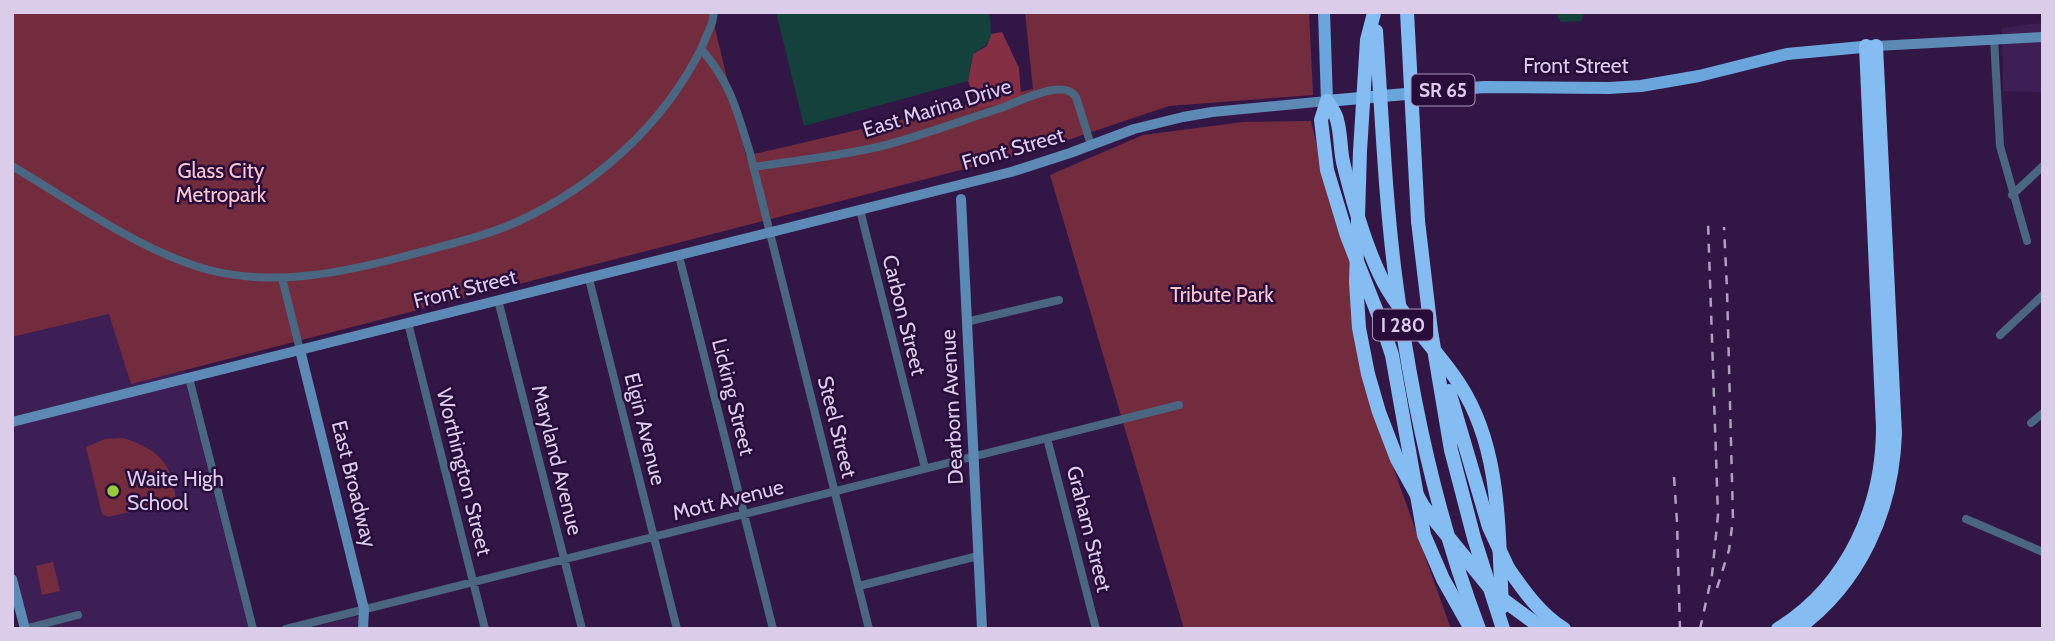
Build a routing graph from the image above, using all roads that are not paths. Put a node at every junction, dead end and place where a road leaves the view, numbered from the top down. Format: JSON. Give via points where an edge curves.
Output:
{"nodes":[{"id":1,"x":714,"y":12,"type":"edge"},
{"id":2,"x":1324,"y":12,"type":"edge"},
{"id":3,"x":1374,"y":12,"type":"edge"},
{"id":4,"x":1406,"y":12,"type":"edge"},
{"id":5,"x":2043,"y":37,"type":"edge"},
{"id":6,"x":1994,"y":39,"type":"junction"},
{"id":7,"x":1871,"y":46,"type":"junction"},
{"id":8,"x":701,"y":49,"type":"junction"},
{"id":9,"x":1327,"y":101,"type":"junction"},
{"id":10,"x":1091,"y":145,"type":"junction"},
{"id":11,"x":12,"y":166,"type":"edge"},
{"id":12,"x":2043,"y":166,"type":"edge"},
{"id":13,"x":754,"y":167,"type":"junction"},
{"id":14,"x":961,"y":184,"type":"junction"},
{"id":15,"x":2012,"y":195,"type":"junction"},
{"id":16,"x":961,"y":199,"type":"joint"},
{"id":17,"x":860,"y":210,"type":"junction"},
{"id":18,"x":771,"y":233,"type":"junction"},
{"id":19,"x":2026,"y":241,"type":"dead end"},
{"id":20,"x":679,"y":256,"type":"junction"},
{"id":21,"x":282,"y":278,"type":"junction"},
{"id":22,"x":589,"y":279,"type":"junction"},
{"id":23,"x":2043,"y":295,"type":"edge"},
{"id":24,"x":498,"y":300,"type":"junction"},
{"id":25,"x":1059,"y":300,"type":"dead end"},
{"id":26,"x":966,"y":322,"type":"junction"},
{"id":27,"x":408,"y":323,"type":"junction"},
{"id":28,"x":1431,"y":331,"type":"junction"},
{"id":29,"x":2000,"y":335,"type":"dead end"},
{"id":30,"x":300,"y":350,"type":"junction"},
{"id":31,"x":190,"y":378,"type":"junction"},
{"id":32,"x":1179,"y":405,"type":"dead end"},
{"id":33,"x":2043,"y":413,"type":"edge"},
{"id":34,"x":12,"y":422,"type":"edge"},
{"id":35,"x":2031,"y":424,"type":"dead end"},
{"id":36,"x":1047,"y":438,"type":"junction"},
{"id":37,"x":974,"y":456,"type":"junction"},
{"id":38,"x":925,"y":468,"type":"junction"},
{"id":39,"x":835,"y":491,"type":"junction"},
{"id":40,"x":744,"y":514,"type":"junction"},
{"id":41,"x":1966,"y":519,"type":"dead end"},
{"id":42,"x":654,"y":536,"type":"junction"},
{"id":43,"x":2043,"y":552,"type":"edge"},
{"id":44,"x":978,"y":556,"type":"junction"},
{"id":45,"x":564,"y":559,"type":"junction"},
{"id":46,"x":12,"y":579,"type":"edge"},
{"id":47,"x":474,"y":582,"type":"junction"},
{"id":48,"x":859,"y":586,"type":"junction"},
{"id":49,"x":1817,"y":606,"type":"junction"},
{"id":50,"x":364,"y":609,"type":"junction"},
{"id":51,"x":78,"y":615,"type":"dead end"},
{"id":52,"x":25,"y":629,"type":"edge"},
{"id":53,"x":253,"y":629,"type":"edge"},
{"id":54,"x":286,"y":629,"type":"edge"},
{"id":55,"x":363,"y":629,"type":"edge"},
{"id":56,"x":485,"y":629,"type":"edge"},
{"id":57,"x":582,"y":629,"type":"edge"},
{"id":58,"x":677,"y":629,"type":"edge"},
{"id":59,"x":773,"y":629,"type":"edge"},
{"id":60,"x":869,"y":629,"type":"edge"},
{"id":61,"x":982,"y":629,"type":"edge"},
{"id":62,"x":1096,"y":629,"type":"edge"},
{"id":63,"x":1471,"y":629,"type":"edge"},
{"id":64,"x":1479,"y":629,"type":"edge"},
{"id":65,"x":1503,"y":629,"type":"edge"},
{"id":66,"x":1543,"y":629,"type":"edge"},
{"id":67,"x":1564,"y":629,"type":"edge"},
{"id":68,"x":1778,"y":629,"type":"edge"},
{"id":69,"x":1797,"y":629,"type":"edge"}],
"edges":[{"from":1,"to":8,"type":"street"},
{"from":2,"to":9,"type":"main road"},
{"from":3,"to":64,"type":"highway","number":"I 280","bridge":true,"via":[[1395,281],[1410,371],[1442,512]]},
{"from":3,"to":66,"type":"highway","bridge":true,"via":[[1367,40],[1356,282],[1368,374],[1397,459],[1423,506],[1494,593]]},
{"from":4,"to":28,"type":"highway","number":"I 280","bridge":true,"via":[[1418,221]]},
{"from":5,"to":6,"type":"main road","name":"Front Street"},
{"from":6,"to":7,"type":"main road","name":"Front Street"},
{"from":6,"to":15,"type":"street","via":[[2000,146]]},
{"from":7,"to":9,"type":"main road","name":"Front Street","number":"SR 65","via":[[1787,54],[1641,86],[1484,87]]},
{"from":7,"to":49,"type":"highway","via":[[1894,457],[1872,536],[1850,575]]},
{"from":8,"to":13,"type":"street","name":"Steel Street","via":[[732,94]]},
{"from":8,"to":21,"type":"street","via":[[643,132],[564,197],[518,221],[461,241],[365,267]]},
{"from":9,"to":10,"type":"main road","name":"Front Street","via":[[1183,117]]},
{"from":9,"to":63,"type":"highway","via":[[1321,120],[1328,170],[1347,236],[1392,355],[1424,535]]},
{"from":9,"to":65,"type":"highway","via":[[1337,119],[1349,185],[1379,273],[1461,386],[1482,430],[1496,495]]},
{"from":10,"to":13,"type":"street","name":"East Marina Drive","via":[[1076,97],[1065,88],[884,145]]},
{"from":10,"to":14,"type":"main road","name":"Front Street"},
{"from":11,"to":21,"type":"street","via":[[158,252],[209,270]]},
{"from":12,"to":15,"type":"street"},
{"from":13,"to":18,"type":"street","name":"Steel Street"},
{"from":14,"to":16,"type":"street","name":"Dearborn Avenue"},
{"from":14,"to":17,"type":"main road","name":"Front Street"},
{"from":15,"to":19,"type":"street"},
{"from":16,"to":26,"type":"main road","name":"Dearborn Avenue"},
{"from":17,"to":18,"type":"main road","name":"Front Street"},
{"from":17,"to":38,"type":"street","name":"Carbon Street"},
{"from":18,"to":20,"type":"main road","name":"Front Street"},
{"from":18,"to":39,"type":"street","name":"Steel Street"},
{"from":20,"to":22,"type":"main road","name":"Front Street"},
{"from":20,"to":40,"type":"street","name":"Licking Street"},
{"from":21,"to":30,"type":"street"},
{"from":22,"to":24,"type":"main road","name":"Front Street"},
{"from":22,"to":42,"type":"street","name":"Elgin Avenue"},
{"from":23,"to":29,"type":"street"},
{"from":24,"to":27,"type":"main road","name":"Front Street"},
{"from":24,"to":45,"type":"street","name":"Maryland Avenue"},
{"from":25,"to":26,"type":"street"},
{"from":26,"to":37,"type":"main road","name":"Dearborn Avenue"},
{"from":27,"to":30,"type":"main road","name":"Front Street"},
{"from":27,"to":47,"type":"street","name":"Worthington Street"},
{"from":28,"to":65,"type":"highway","number":"I 280","bridge":true,"via":[[1451,450]]},
{"from":28,"to":67,"type":"highway","bridge":true,"via":[[1489,527],[1525,593]]},
{"from":30,"to":31,"type":"main road","name":"Front Street"},
{"from":30,"to":50,"type":"main road","name":"East Broadway"},
{"from":31,"to":34,"type":"main road","name":"Front Street"},
{"from":31,"to":53,"type":"street"},
{"from":32,"to":36,"type":"street","name":"Mott Avenue"},
{"from":33,"to":35,"type":"street"},
{"from":36,"to":37,"type":"street","name":"Mott Avenue"},
{"from":36,"to":62,"type":"street","name":"Graham Street"},
{"from":37,"to":38,"type":"street","name":"Mott Avenue"},
{"from":37,"to":44,"type":"main road","name":"Dearborn Avenue"},
{"from":38,"to":39,"type":"street","name":"Mott Avenue"},
{"from":39,"to":40,"type":"street","name":"Mott Avenue"},
{"from":39,"to":48,"type":"street","name":"Steel Street"},
{"from":40,"to":42,"type":"street","name":"Mott Avenue"},
{"from":40,"to":59,"type":"street","name":"Licking Street"},
{"from":41,"to":43,"type":"street"},
{"from":42,"to":45,"type":"street","name":"Mott Avenue"},
{"from":42,"to":58,"type":"street","name":"Elgin Avenue"},
{"from":44,"to":48,"type":"street"},
{"from":44,"to":61,"type":"main road","name":"Dearborn Avenue"},
{"from":45,"to":47,"type":"street","name":"Mott Avenue"},
{"from":45,"to":57,"type":"street","name":"Maryland Avenue"},
{"from":46,"to":52,"type":"main road"},
{"from":47,"to":50,"type":"street","name":"Mott Avenue"},
{"from":47,"to":56,"type":"street","name":"Worthington Street"},
{"from":48,"to":60,"type":"street","name":"Steel Street"},
{"from":49,"to":68,"type":"highway"},
{"from":49,"to":69,"type":"highway"},
{"from":50,"to":54,"type":"street","name":"Mott Avenue"},
{"from":50,"to":55,"type":"main road","name":"East Broadway"},
{"from":51,"to":52,"type":"street"}]}
